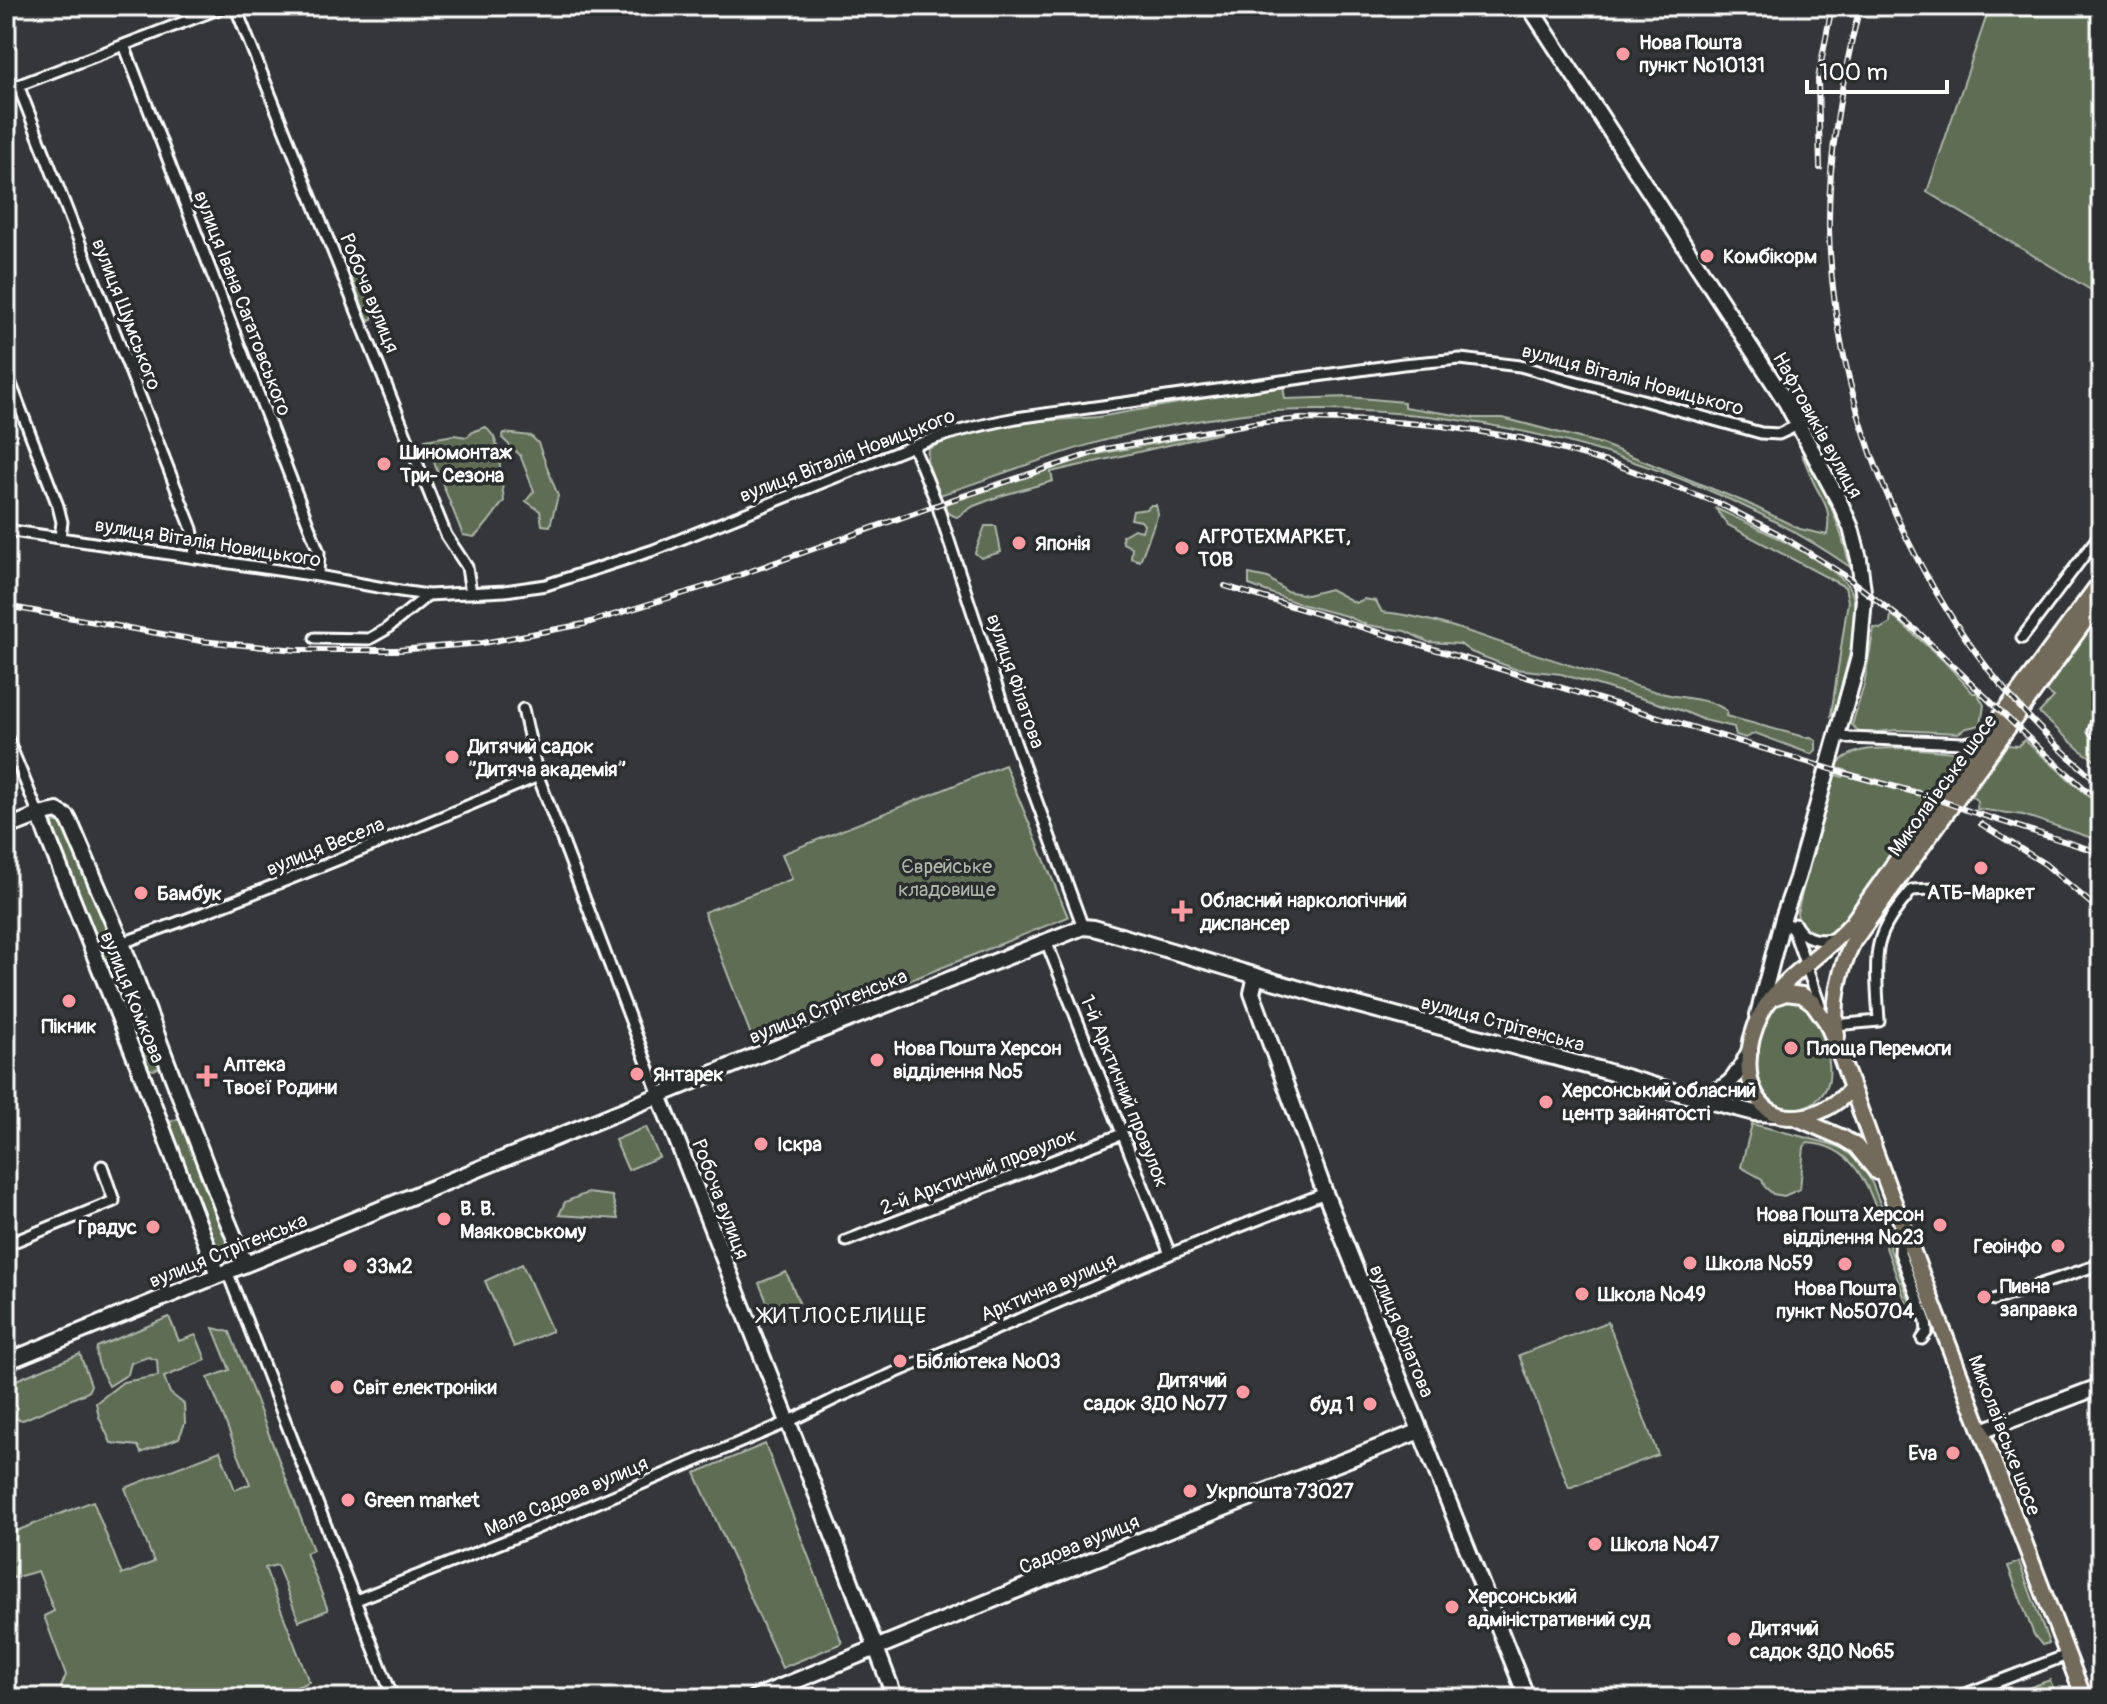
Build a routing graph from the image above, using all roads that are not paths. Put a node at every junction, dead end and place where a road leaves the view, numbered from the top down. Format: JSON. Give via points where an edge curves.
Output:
{"nodes":[{"id":1,"x":226,"y":6,"type":"edge"},
{"id":2,"x":235,"y":6,"type":"edge"},
{"id":3,"x":1529,"y":6,"type":"edge"},
{"id":4,"x":124,"y":45,"type":"junction"},
{"id":5,"x":18,"y":85,"type":"junction"},
{"id":6,"x":6,"y":90,"type":"edge"},
{"id":7,"x":6,"y":371,"type":"edge"},
{"id":8,"x":1798,"y":425,"type":"junction"},
{"id":9,"x":913,"y":446,"type":"junction"},
{"id":10,"x":6,"y":530,"type":"edge"},
{"id":11,"x":2101,"y":533,"type":"edge"},
{"id":12,"x":60,"y":537,"type":"junction"},
{"id":13,"x":194,"y":558,"type":"junction"},
{"id":14,"x":318,"y":576,"type":"junction"},
{"id":15,"x":2101,"y":581,"type":"edge"},
{"id":16,"x":471,"y":593,"type":"junction"},
{"id":17,"x":428,"y":595,"type":"junction"},
{"id":18,"x":2101,"y":599,"type":"edge"},
{"id":19,"x":315,"y":638,"type":"dead end"},
{"id":20,"x":2022,"y":638,"type":"dead end"},
{"id":21,"x":2101,"y":708,"type":"edge"},
{"id":22,"x":523,"y":709,"type":"dead end"},
{"id":23,"x":2094,"y":731,"type":"dead end"},
{"id":24,"x":1838,"y":734,"type":"junction"},
{"id":25,"x":6,"y":735,"type":"edge"},
{"id":26,"x":1985,"y":739,"type":"junction"},
{"id":27,"x":538,"y":776,"type":"junction"},
{"id":28,"x":39,"y":815,"type":"junction"},
{"id":29,"x":6,"y":828,"type":"edge"},
{"id":30,"x":1951,"y":888,"type":"dead end"},
{"id":31,"x":1788,"y":919,"type":"junction"},
{"id":32,"x":1083,"y":927,"type":"junction"},
{"id":33,"x":1840,"y":937,"type":"junction"},
{"id":34,"x":1046,"y":941,"type":"junction"},
{"id":35,"x":122,"y":943,"type":"junction"},
{"id":36,"x":1805,"y":967,"type":"junction"},
{"id":37,"x":1256,"y":976,"type":"junction"},
{"id":38,"x":1770,"y":999,"type":"junction"},
{"id":39,"x":1757,"y":1023,"type":"junction"},
{"id":40,"x":1831,"y":1024,"type":"junction"},
{"id":41,"x":1750,"y":1050,"type":"junction"},
{"id":42,"x":1851,"y":1089,"type":"junction"},
{"id":43,"x":659,"y":1095,"type":"junction"},
{"id":44,"x":1690,"y":1096,"type":"junction"},
{"id":45,"x":1775,"y":1114,"type":"junction"},
{"id":46,"x":1797,"y":1118,"type":"junction"},
{"id":47,"x":1122,"y":1134,"type":"junction"},
{"id":48,"x":102,"y":1166,"type":"dead end"},
{"id":49,"x":1888,"y":1187,"type":"junction"},
{"id":50,"x":1325,"y":1193,"type":"junction"},
{"id":51,"x":1901,"y":1221,"type":"junction"},
{"id":52,"x":846,"y":1241,"type":"dead end"},
{"id":53,"x":6,"y":1245,"type":"edge"},
{"id":54,"x":1170,"y":1254,"type":"junction"},
{"id":55,"x":245,"y":1263,"type":"junction"},
{"id":56,"x":2101,"y":1264,"type":"edge"},
{"id":57,"x":222,"y":1273,"type":"junction"},
{"id":58,"x":1994,"y":1300,"type":"dead end"},
{"id":59,"x":1922,"y":1339,"type":"dead end"},
{"id":60,"x":6,"y":1362,"type":"edge"},
{"id":61,"x":2101,"y":1386,"type":"edge"},
{"id":62,"x":788,"y":1422,"type":"junction"},
{"id":63,"x":1420,"y":1431,"type":"junction"},
{"id":64,"x":1982,"y":1431,"type":"junction"},
{"id":65,"x":356,"y":1600,"type":"junction"},
{"id":66,"x":877,"y":1648,"type":"junction"},
{"id":67,"x":2067,"y":1655,"type":"junction"},
{"id":68,"x":778,"y":1694,"type":"edge"},
{"id":69,"x":393,"y":1698,"type":"edge"},
{"id":70,"x":754,"y":1698,"type":"edge"},
{"id":71,"x":895,"y":1698,"type":"edge"},
{"id":72,"x":1527,"y":1698,"type":"edge"},
{"id":73,"x":1955,"y":1698,"type":"edge"},
{"id":74,"x":2084,"y":1698,"type":"edge"}],
"edges":[{"from":1,"to":4,"type":"street"},
{"from":2,"to":16,"type":"street","name":"Робоча вулиця","via":[[446,535],[467,567]]},
{"from":3,"to":8,"type":"street","name":"Нафтовиків вулиця"},
{"from":4,"to":5,"type":"street"},
{"from":4,"to":14,"type":"street","name":"вулиця Івана Сагатовського","via":[[319,552]]},
{"from":5,"to":6,"type":"street"},
{"from":5,"to":13,"type":"street","name":"вулиця Шумського","via":[[192,529]]},
{"from":7,"to":12,"type":"street","via":[[58,506]]},
{"from":8,"to":9,"type":"street","name":"вулиця Віталія Новицького","via":[[1770,435],[1520,366],[1460,359],[1016,418]]},
{"from":8,"to":24,"type":"street","name":"Нафтовиків вулиця","via":[[1851,528],[1862,573],[1859,657]]},
{"from":9,"to":16,"type":"street","name":"вулиця Віталія Новицького","via":[[654,550],[546,585]]},
{"from":9,"to":32,"type":"street","name":"вулиця Філатова"},
{"from":10,"to":12,"type":"street","name":"вулиця Віталія Новицького"},
{"from":11,"to":20,"type":"street"},
{"from":12,"to":13,"type":"street","name":"вулиця Віталія Новицького"},
{"from":13,"to":14,"type":"street","name":"вулиця Віталія Новицького"},
{"from":14,"to":17,"type":"street","name":"вулиця Віталія Новицького"},
{"from":15,"to":26,"type":"main road","name":"Миколаївське шосе"},
{"from":16,"to":17,"type":"street","name":"вулиця Віталія Новицького"},
{"from":17,"to":19,"type":"street","via":[[377,636],[359,641]]},
{"from":18,"to":40,"type":"main road","name":"Миколаївське шосе","via":[[1853,942]]},
{"from":21,"to":23,"type":"street"},
{"from":22,"to":27,"type":"street","name":"Робоча вулиця"},
{"from":24,"to":26,"type":"street","via":[[1964,743]]},
{"from":24,"to":31,"type":"street","name":"Нафтовиків вулиця"},
{"from":25,"to":28,"type":"street","name":"вулиця Комкова"},
{"from":26,"to":33,"type":"main road","name":"Миколаївське шосе"},
{"from":27,"to":35,"type":"street","name":"вулиця Весела","via":[[358,853]]},
{"from":27,"to":43,"type":"street","name":"Робоча вулиця"},
{"from":28,"to":29,"type":"street"},
{"from":28,"to":35,"type":"street","name":"вулиця Комкова","via":[[57,811],[67,817]]},
{"from":28,"to":57,"type":"street","name":"вулиця Комкова"},
{"from":30,"to":40,"type":"street","via":[[1912,890],[1892,915],[1877,958],[1879,1021]]},
{"from":31,"to":33,"type":"street","via":[[1806,937]]},
{"from":31,"to":36,"type":"street"},
{"from":31,"to":39,"type":"street","name":"Нафтовиків вулиця"},
{"from":32,"to":34,"type":"street","name":"вулиця Стрітенська"},
{"from":32,"to":37,"type":"street","name":"вулиця Стрітенська"},
{"from":33,"to":36,"type":"main road","name":"Миколаївське шосе"},
{"from":34,"to":43,"type":"street","name":"вулиця Стрітенська"},
{"from":34,"to":47,"type":"street","name":"1-й Арктичний провулок"},
{"from":35,"to":55,"type":"street","name":"вулиця Комкова"},
{"from":36,"to":38,"type":"main road","name":"Миколаївське шосе"},
{"from":36,"to":40,"type":"street"},
{"from":37,"to":44,"type":"street","name":"вулиця Стрітенська"},
{"from":37,"to":50,"type":"street","name":"вулиця Філатова","via":[[1252,993]]},
{"from":38,"to":39,"type":"main road"},
{"from":38,"to":40,"type":"main road","via":[[1802,995]]},
{"from":39,"to":41,"type":"main road"},
{"from":40,"to":42,"type":"main road","name":"Миколаївське шосе"},
{"from":41,"to":44,"type":"street","via":[[1726,1088]]},
{"from":41,"to":45,"type":"main road","via":[[1751,1085]]},
{"from":42,"to":46,"type":"main road","via":[[1830,1107]]},
{"from":42,"to":49,"type":"main road","name":"Миколаївське шосе"},
{"from":43,"to":55,"type":"street","name":"вулиця Стрітенська"},
{"from":43,"to":62,"type":"street","name":"Робоча вулиця"},
{"from":44,"to":45,"type":"street","name":"вулиця Стрітенська"},
{"from":45,"to":46,"type":"main road"},
{"from":46,"to":49,"type":"main road","name":"Миколаївське шосе","via":[[1856,1146]]},
{"from":47,"to":52,"type":"street","name":"2-й Арктичний провулок"},
{"from":47,"to":54,"type":"street","name":"1-й Арктичний провулок"},
{"from":48,"to":53,"type":"street","via":[[114,1201]]},
{"from":49,"to":51,"type":"main road","name":"Миколаївське шосе"},
{"from":50,"to":54,"type":"street","name":"Арктична вулиця"},
{"from":50,"to":63,"type":"street","name":"вулиця Філатова"},
{"from":51,"to":59,"type":"street","via":[[1900,1253],[1926,1321]]},
{"from":51,"to":64,"type":"main road","name":"Миколаївське шосе"},
{"from":54,"to":62,"type":"street","name":"Арктична вулиця"},
{"from":55,"to":57,"type":"street","name":"вулиця Стрітенська"},
{"from":56,"to":58,"type":"street"},
{"from":57,"to":60,"type":"street","name":"вулиця Стрітенська"},
{"from":57,"to":65,"type":"street","name":"вулиця Комкова"},
{"from":61,"to":64,"type":"street"},
{"from":62,"to":65,"type":"street","name":"Мала Садова вулиця"},
{"from":62,"to":66,"type":"street","name":"Робоча вулиця"},
{"from":63,"to":66,"type":"street","name":"Садова вулиця"},
{"from":63,"to":72,"type":"street","name":"вулиця Філатова"},
{"from":64,"to":67,"type":"main road","name":"Миколаївське шосе"},
{"from":65,"to":69,"type":"street","name":"вулиця Комкова"},
{"from":66,"to":68,"type":"street","name":"Садова вулиця"},
{"from":66,"to":71,"type":"street","name":"Робоча вулиця"},
{"from":67,"to":73,"type":"street"},
{"from":67,"to":74,"type":"main road","name":"Миколаївське шосе"},
{"from":68,"to":70,"type":"street","name":"Садова вулиця"}]}
